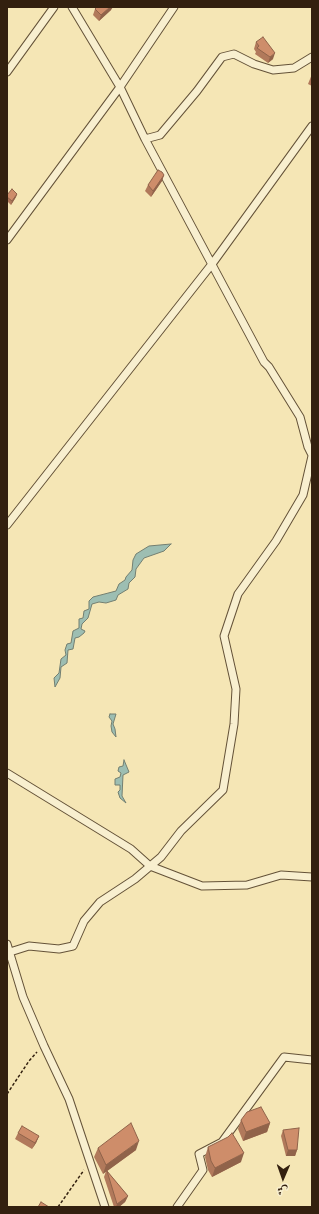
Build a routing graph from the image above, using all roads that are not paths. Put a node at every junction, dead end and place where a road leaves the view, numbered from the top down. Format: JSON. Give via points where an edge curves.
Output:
{"nodes":[{"id":1,"x":54,"y":7,"type":"edge"},
{"id":2,"x":72,"y":7,"type":"edge"},
{"id":3,"x":174,"y":7,"type":"edge"},
{"id":4,"x":312,"y":56,"type":"edge"},
{"id":5,"x":7,"y":72,"type":"edge"},
{"id":6,"x":120,"y":87,"type":"junction"},
{"id":7,"x":312,"y":126,"type":"edge"},
{"id":8,"x":145,"y":139,"type":"junction"},
{"id":9,"x":7,"y":240,"type":"edge"},
{"id":10,"x":212,"y":264,"type":"junction"},
{"id":11,"x":312,"y":455,"type":"edge"},
{"id":12,"x":7,"y":525,"type":"edge"},
{"id":13,"x":7,"y":773,"type":"edge"},
{"id":14,"x":150,"y":866,"type":"junction"},
{"id":15,"x":312,"y":877,"type":"edge"},
{"id":16,"x":7,"y":944,"type":"edge"},
{"id":17,"x":9,"y":954,"type":"edge"},
{"id":18,"x":312,"y":1060,"type":"edge"},
{"id":19,"x":105,"y":1207,"type":"edge"},
{"id":20,"x":177,"y":1207,"type":"edge"}],
"edges":[{"from":1,"to":5,"type":"street"},
{"from":2,"to":6,"type":"street"},
{"from":3,"to":6,"type":"street"},
{"from":4,"to":8,"type":"street","via":[[294,68],[273,70],[234,54],[222,57],[160,135]]},
{"from":6,"to":8,"type":"street"},
{"from":6,"to":9,"type":"street"},
{"from":7,"to":10,"type":"street"},
{"from":8,"to":10,"type":"street"},
{"from":10,"to":11,"type":"street","via":[[264,362],[300,417]]},
{"from":10,"to":12,"type":"street"},
{"from":11,"to":14,"type":"street","via":[[302,495],[276,542],[238,594],[224,636],[236,689],[234,724],[223,790]]},
{"from":13,"to":14,"type":"street","via":[[131,850]]},
{"from":14,"to":15,"type":"street","via":[[202,886],[247,884],[281,875]]},
{"from":14,"to":17,"type":"street","via":[[100,902],[84,921],[72,946],[60,949],[29,946]]},
{"from":16,"to":17,"type":"street"},
{"from":17,"to":19,"type":"street","via":[[23,997],[69,1099]]},
{"from":18,"to":20,"type":"street","via":[[284,1056],[222,1142],[199,1154],[203,1170]]}]}
